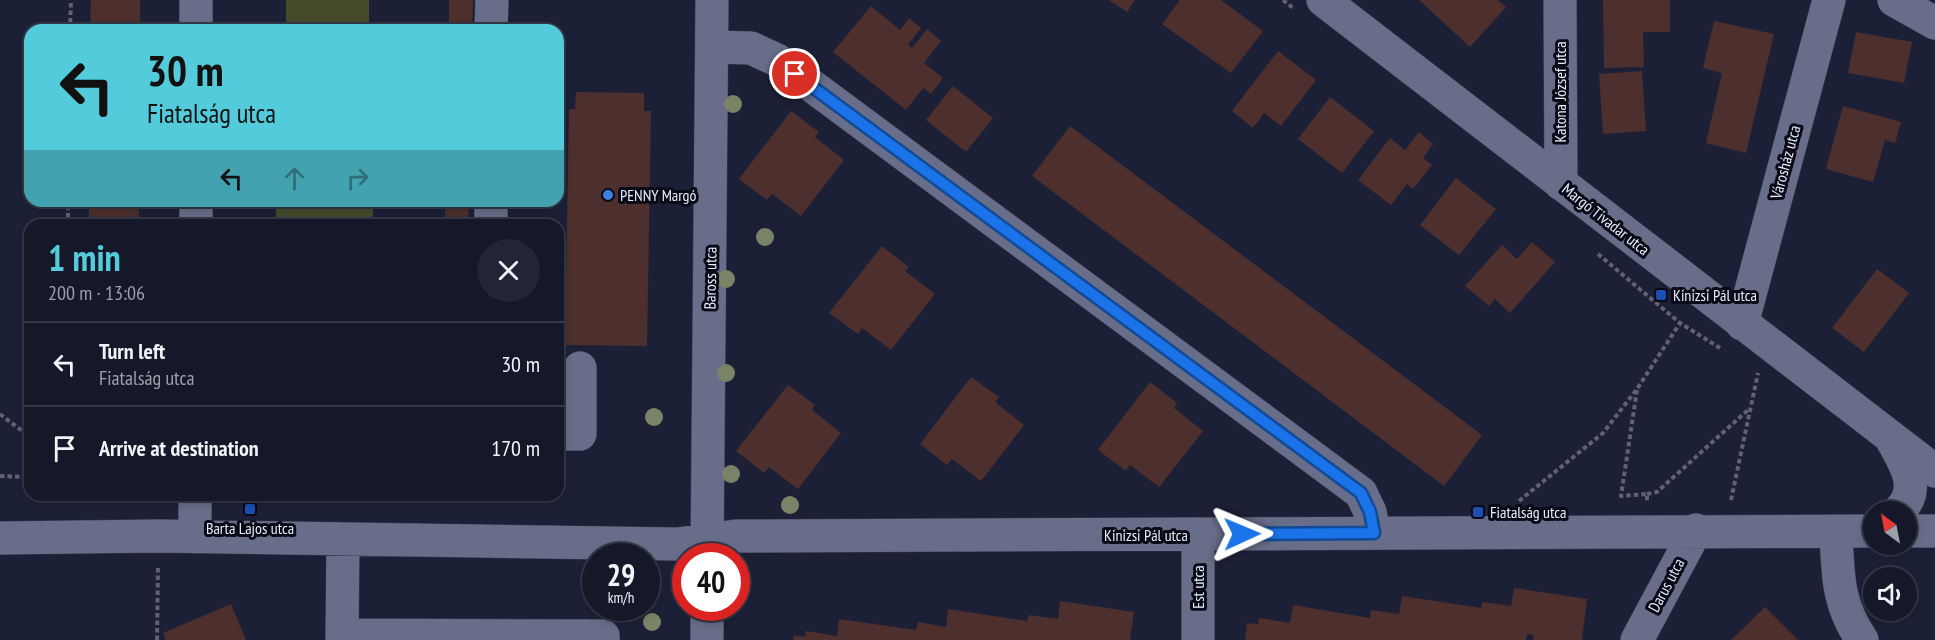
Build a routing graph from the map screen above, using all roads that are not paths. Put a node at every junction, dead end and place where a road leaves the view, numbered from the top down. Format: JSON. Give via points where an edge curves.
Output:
{"nodes":[{"id":1,"x":196,"y":0,"type":"edge"},
{"id":2,"x":492,"y":0,"type":"edge"},
{"id":3,"x":712,"y":0,"type":"edge"},
{"id":4,"x":1323,"y":0,"type":"edge"},
{"id":5,"x":1560,"y":0,"type":"edge"},
{"id":6,"x":1828,"y":0,"type":"edge"},
{"id":7,"x":1894,"y":0,"type":"edge"},
{"id":8,"x":1935,"y":23,"type":"edge"},
{"id":9,"x":196,"y":24,"type":"edge"},
{"id":10,"x":491,"y":24,"type":"edge"},
{"id":11,"x":712,"y":47,"type":"junction"},
{"id":12,"x":1561,"y":184,"type":"junction"},
{"id":13,"x":1742,"y":324,"type":"junction"},
{"id":14,"x":580,"y":368,"type":"dead end"},
{"id":15,"x":564,"y":434,"type":"edge"},
{"id":16,"x":1890,"y":438,"type":"junction"},
{"id":17,"x":1935,"y":471,"type":"edge"},
{"id":18,"x":195,"y":501,"type":"edge"},
{"id":19,"x":1907,"y":501,"type":"edge"},
{"id":20,"x":1710,"y":530,"type":"junction"},
{"id":21,"x":1861,"y":530,"type":"edge"},
{"id":22,"x":1917,"y":531,"type":"edge"},
{"id":23,"x":1935,"y":531,"type":"edge"},
{"id":24,"x":1374,"y":533,"type":"junction"},
{"id":25,"x":1198,"y":535,"type":"junction"},
{"id":26,"x":195,"y":537,"type":"junction"},
{"id":27,"x":0,"y":538,"type":"edge"},
{"id":28,"x":343,"y":539,"type":"junction"},
{"id":29,"x":677,"y":543,"type":"edge"},
{"id":30,"x":707,"y":543,"type":"edge"},
{"id":31,"x":719,"y":543,"type":"edge"},
{"id":32,"x":707,"y":621,"type":"edge"},
{"id":33,"x":342,"y":638,"type":"edge"},
{"id":34,"x":482,"y":638,"type":"edge"},
{"id":35,"x":528,"y":638,"type":"edge"},
{"id":36,"x":603,"y":640,"type":"edge"},
{"id":37,"x":706,"y":640,"type":"edge"},
{"id":38,"x":1198,"y":640,"type":"edge"},
{"id":39,"x":1636,"y":640,"type":"edge"},
{"id":40,"x":1862,"y":640,"type":"edge"}],
"edges":[{"from":1,"to":9,"type":"street"},
{"from":2,"to":10,"type":"street"},
{"from":3,"to":11,"type":"street","name":"Baross utca"},
{"from":4,"to":12,"type":"street","name":"Margó Tivadar utca"},
{"from":5,"to":12,"type":"street","name":"Katona József utca"},
{"from":6,"to":13,"type":"street","name":"Városház utca"},
{"from":7,"to":8,"type":"street"},
{"from":11,"to":24,"type":"street","via":[[752,48],[786,67],[1361,493]]},
{"from":11,"to":30,"type":"street","name":"Baross utca"},
{"from":12,"to":13,"type":"street","name":"Margó Tivadar utca"},
{"from":13,"to":16,"type":"street","name":"Margó Tivadar utca"},
{"from":14,"to":15,"type":"street","via":[[580,434]]},
{"from":16,"to":17,"type":"street","name":"Margó Tivadar utca"},
{"from":16,"to":19,"type":"street","name":"Margó Tivadar utca","via":[[1908,469],[1912,490]]},
{"from":18,"to":26,"type":"street"},
{"from":20,"to":21,"type":"street","name":"Kinizsi Pál utca"},
{"from":20,"to":24,"type":"street","name":"Kinizsi Pál utca"},
{"from":20,"to":39,"type":"street","name":"Darus utca"},
{"from":21,"to":40,"type":"street","via":[[1841,599]]},
{"from":22,"to":23,"type":"street"},
{"from":24,"to":25,"type":"street","name":"Kinizsi Pál utca"},
{"from":25,"to":31,"type":"street","name":"Kinizsi Pál utca","via":[[736,536]]},
{"from":25,"to":38,"type":"street","name":"Est utca"},
{"from":26,"to":27,"type":"street"},
{"from":26,"to":28,"type":"street"},
{"from":28,"to":29,"type":"street"},
{"from":28,"to":33,"type":"street"},
{"from":32,"to":37,"type":"street"},
{"from":33,"to":34,"type":"street"},
{"from":34,"to":35,"type":"street"},
{"from":35,"to":36,"type":"street","via":[[603,636]]}]}
